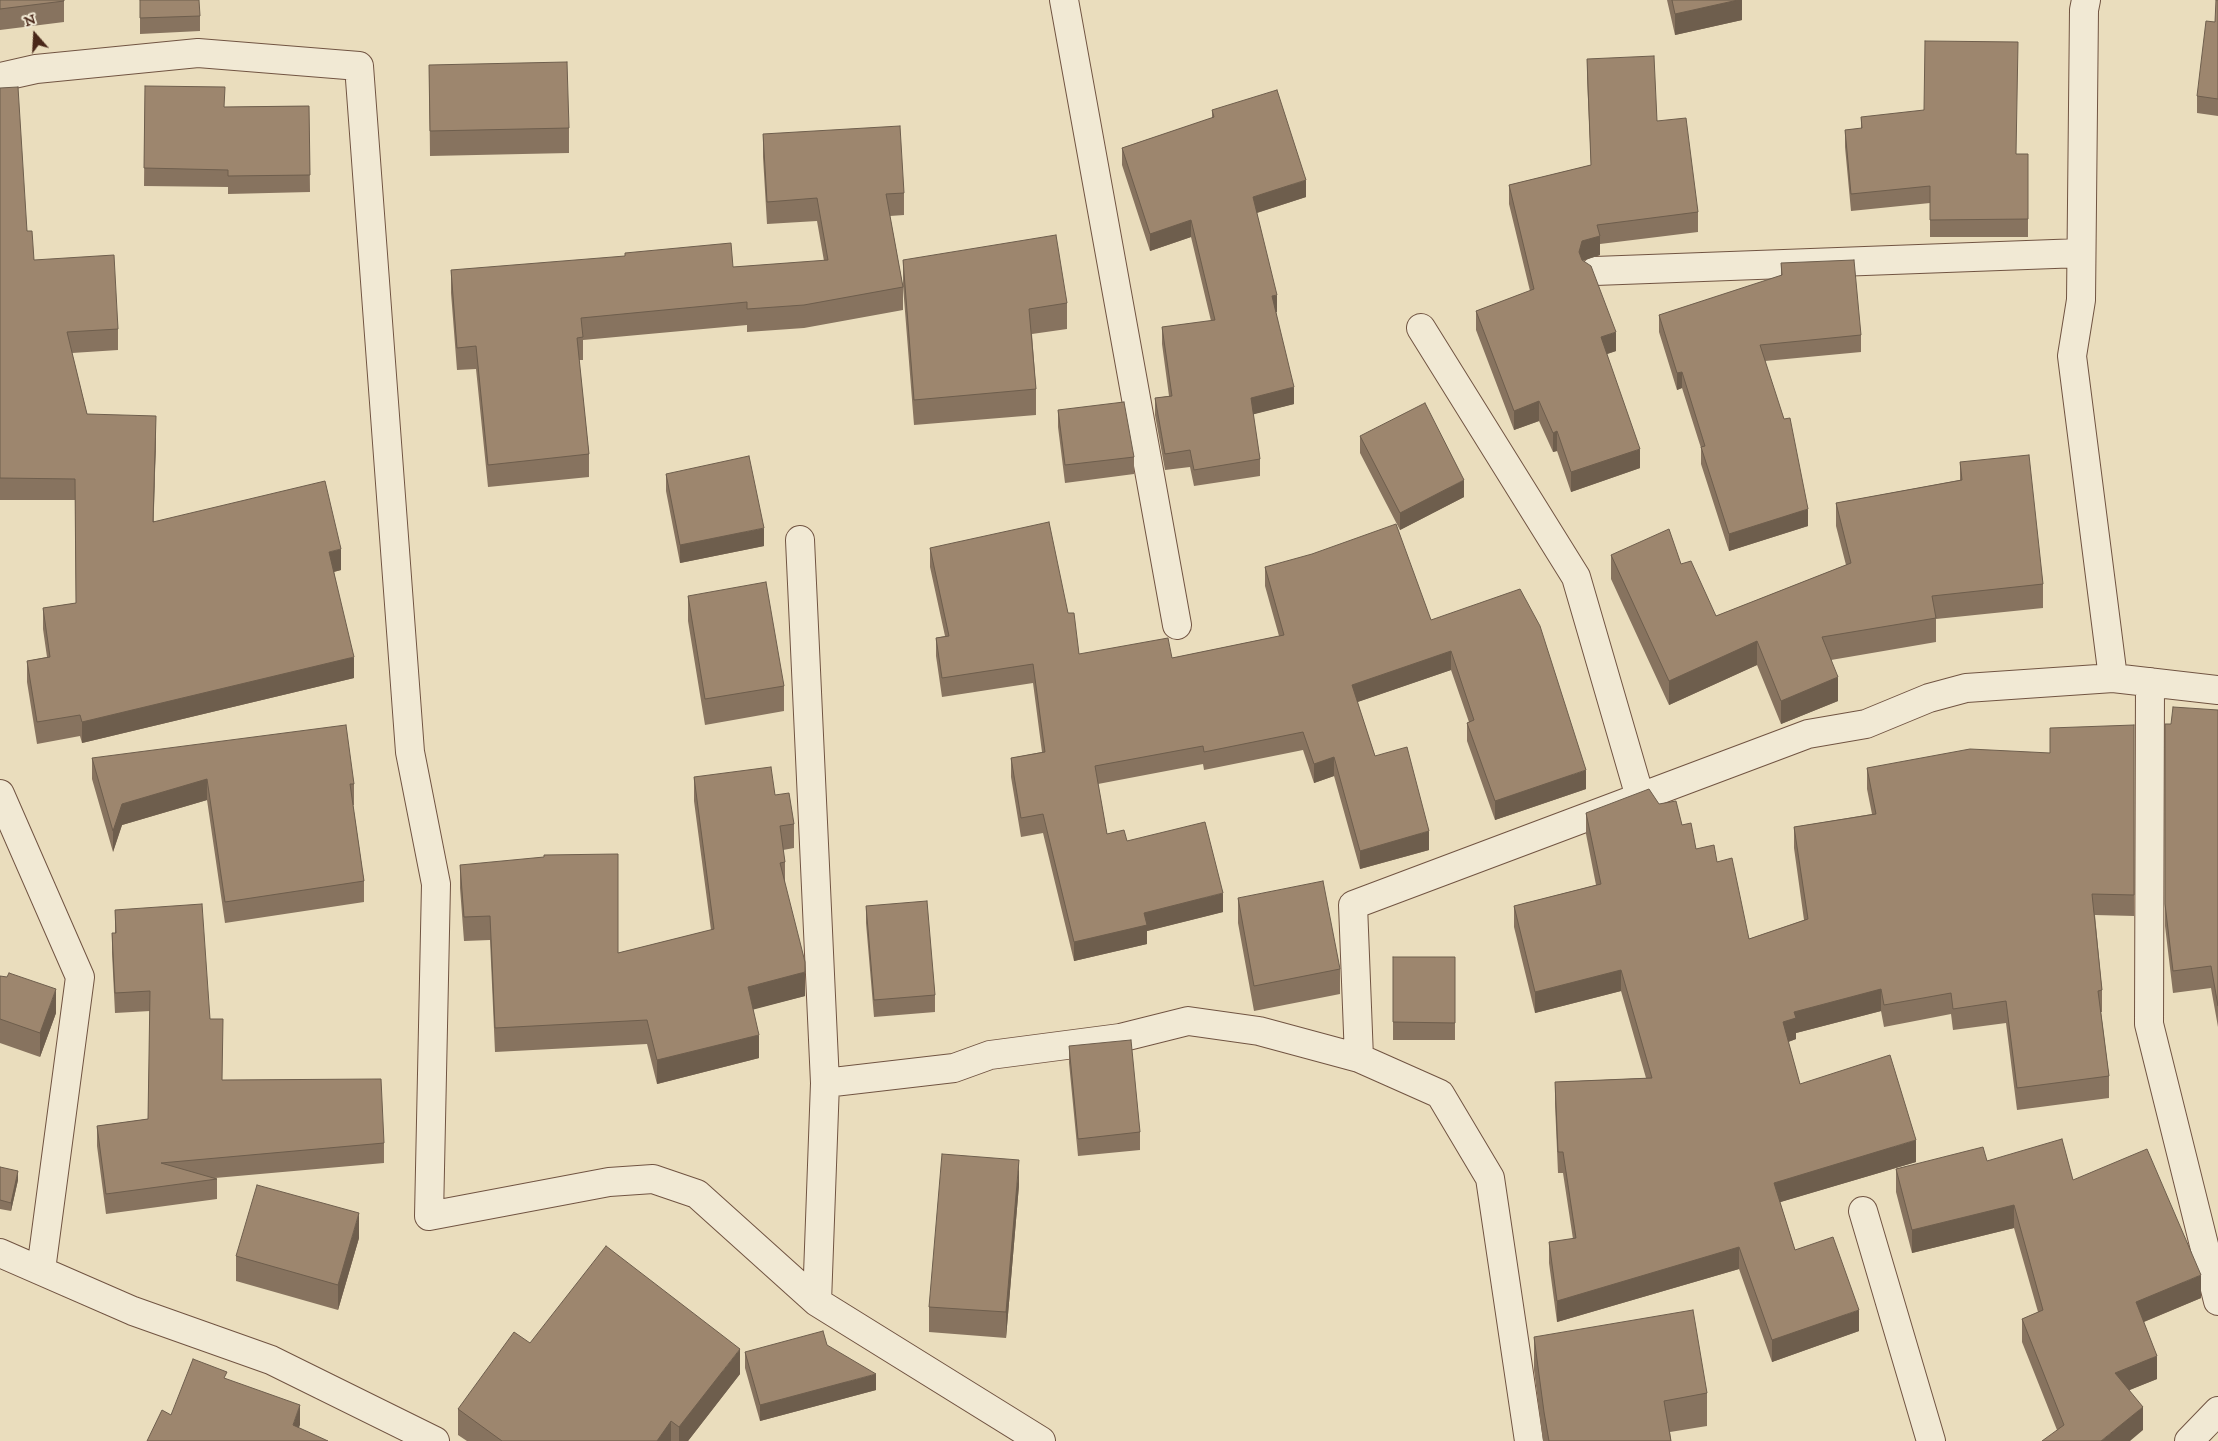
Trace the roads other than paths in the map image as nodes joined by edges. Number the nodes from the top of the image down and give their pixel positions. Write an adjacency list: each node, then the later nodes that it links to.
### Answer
1 (1064, 0): 8 (street)
2 (2086, 0): 4 (street)
3 (0, 77): 20 (street)
4 (2081, 253): 5 (street); 9 (street)
5 (1595, 271)
6 (1421, 328): 13 (street)
7 (800, 540): 15 (street)
8 (1177, 625)
9 (2113, 678): 10 (street); 13 (street)
10 (2150, 682): 11 (street); 19 (street)
11 (2218, 690)
12 (0, 794): 18 (street)
13 (1640, 797): 14 (street)
14 (1359, 1058): 15 (street); 24 (street)
15 (825, 1083): 20 (street)
16 (1864, 1211): 25 (street)
17 (0, 1252): 18 (street)
18 (41, 1270): 22 (street)
19 (2218, 1301)
20 (817, 1302): 23 (street)
21 (2218, 1411): 26 (street)
22 (435, 1441)
23 (1041, 1441)
24 (1529, 1441)
25 (1931, 1441)
26 (2189, 1441)

